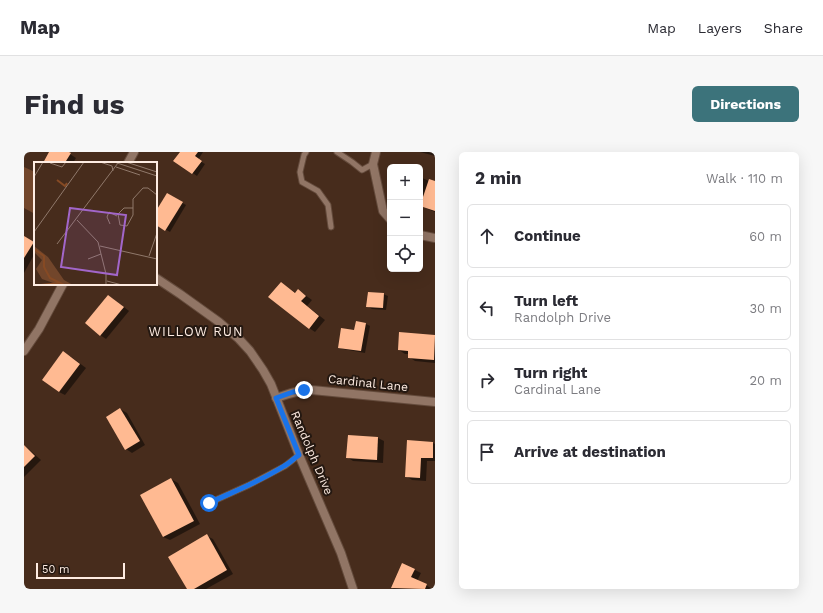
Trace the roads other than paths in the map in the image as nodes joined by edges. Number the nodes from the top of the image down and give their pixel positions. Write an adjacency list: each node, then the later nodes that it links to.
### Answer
1 (134, 152): 5 (street)
2 (306, 152): 8 (lane)
3 (337, 152): 6 (lane)
4 (376, 152): 6 (street)
5 (129, 162)
6 (373, 164): 7 (street)
7 (387, 216)
8 (331, 227)
9 (423, 236): 10 (street)
10 (435, 238)
11 (157, 279): 14 (street, Randolph Drive)
12 (62, 285): 13 (street)
13 (24, 351)
14 (276, 398): 15 (street, Cardinal Lane); 16 (street, Randolph Drive)
15 (435, 402)
16 (299, 455): 17 (lane); 18 (street, Randolph Drive)
17 (209, 503)
18 (353, 589)

